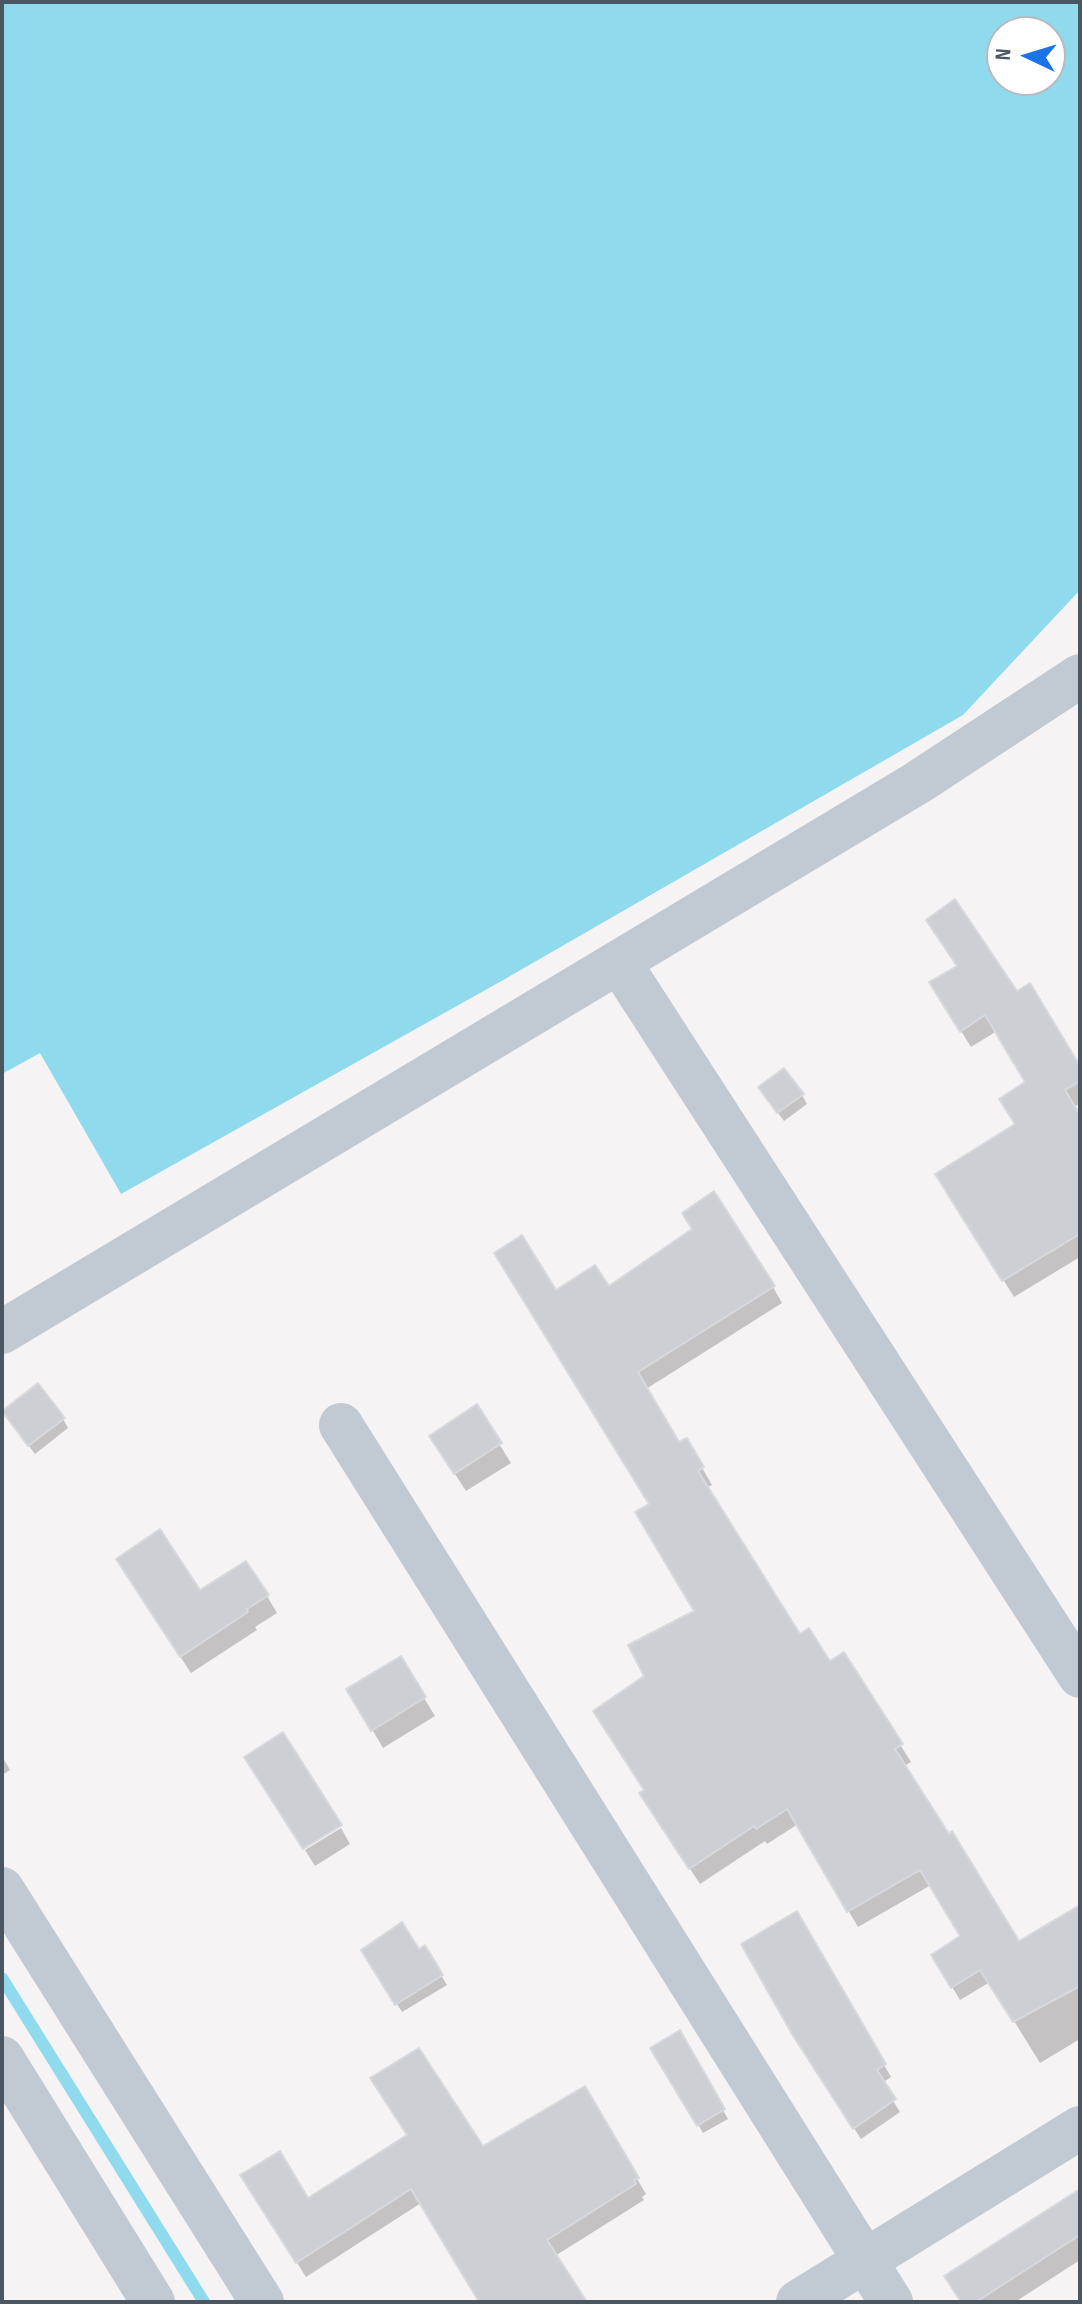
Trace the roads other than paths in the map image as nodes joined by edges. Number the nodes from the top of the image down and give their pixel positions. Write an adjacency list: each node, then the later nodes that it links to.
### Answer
1 (1080, 676): 2 (street)
2 (619, 962): 3 (street); 5 (street)
3 (2, 1332)
4 (341, 1425): 9 (street)
5 (1080, 1676)
6 (2, 1889): 11 (street)
7 (2, 2058): 10 (street)
8 (1080, 2128): 9 (street)
9 (865, 2261): 12 (street); 13 (street)
10 (153, 2302)
11 (262, 2302)
12 (798, 2302)
13 (891, 2302)

